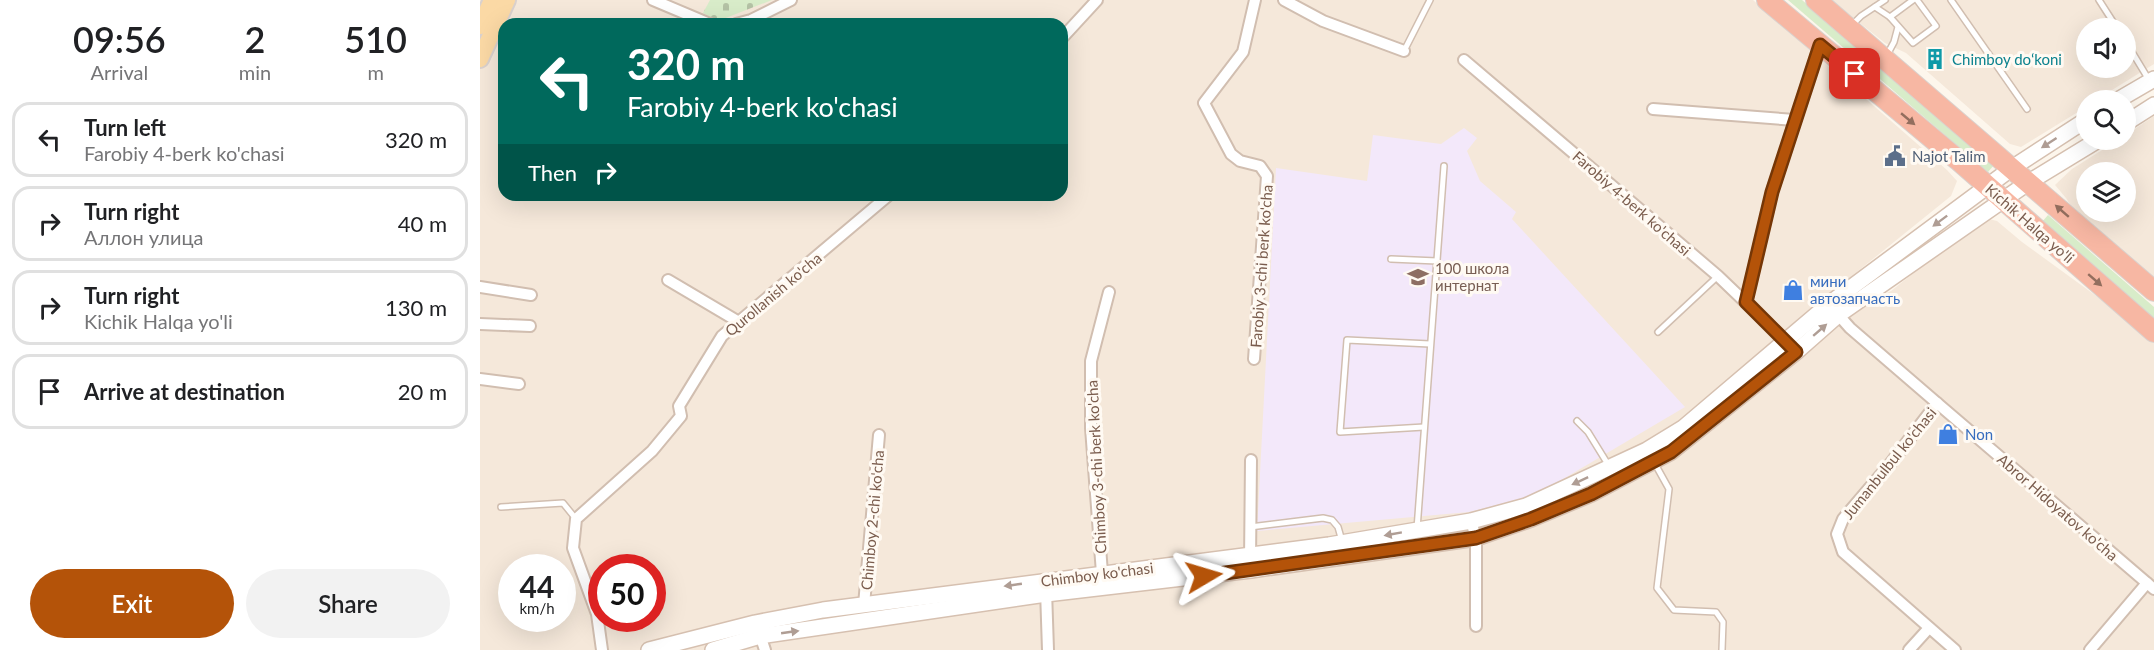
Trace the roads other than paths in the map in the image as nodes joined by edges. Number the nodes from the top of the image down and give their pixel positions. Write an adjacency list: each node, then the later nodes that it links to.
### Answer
1 (492, 0): 22 (main road)
2 (507, 0): 17 (main road)
3 (653, 0): 18 (street)
4 (791, 0): 19 (street)
5 (1097, 0): 25 (street)
6 (1255, 0): 64 (street, Farobiy 3-chi berk ko'cha)
7 (1284, 0): 27 (street)
8 (1430, 0): 27 (lane)
9 (1767, 0): 26 (highway, Kichik Halqa yo'li)
10 (1816, 0): 24 (highway, Kichik Halqa yo'li)
11 (1885, 0): 15 (lane)
12 (1915, 0): 16 (lane); 23 (lane)
13 (1951, 0): 36 (lane)
14 (2099, 0): 20 (lane)
15 (1875, 7): 16 (lane); 24 (lane)
16 (1890, 16): 23 (lane)
17 (499, 18)
18 (696, 18)
19 (755, 18)
20 (2111, 18)
21 (498, 20): 29 (main road)
22 (480, 26)
23 (1898, 27): 30 (lane)
24 (1849, 28): 30 (highway, Kichik Halqa yo'li)
25 (1068, 31)
26 (1820, 45): 38 (street); 44 (highway, Kichik Halqa yo'li, one-way to 44)
27 (1404, 51)
28 (2136, 57): 32 (lane)
29 (480, 59)
30 (1885, 59): 42 (highway, Kichik Halqa yo'li)
31 (1464, 60): 49 (street, Farobiy 4-berk ko'chasi)
32 (2152, 80): 33 (main road)
33 (2135, 90)
34 (2154, 105): 37 (main road)
35 (1653, 109): 38 (street)
36 (2027, 109)
37 (2136, 117)
38 (1795, 120): 55 (street)
39 (2076, 126): 42 (main road, Chimboy ko'chasi, one-way to 42)
40 (2082, 150): 43 (main road, Chimboy ko'chasi)
41 (1444, 166): 48 (lane)
42 (2012, 168): 43 (highway, Kichik Halqa yo'li); 44 (main road, Chimboy ko'chasi)
43 (2029, 182): 45 (main road, Chimboy ko'chasi); 52 (highway, Kichik Halqa yo'li, one-way to 43)
44 (1988, 186): 45 (highway, Kichik Halqa yo'li); 56 (main road, Chimboy ko'chasi, one-way to 56)
45 (2003, 200): 56 (main road, Chimboy ko'chasi); 61 (highway, Kichik Halqa yo'li, one-way to 61)
46 (882, 201): 57 (street, Qurollanish ko'cha)
47 (1391, 259): 48 (lane)
48 (1437, 261): 62 (lane)
49 (1718, 276): 55 (street, Farobiy 4-berk ko'chasi); 60 (lane)
50 (668, 280): 57 (street)
51 (480, 287): 54 (street)
52 (2154, 291)
53 (1109, 292): 82 (street, Chimboy 3-chi berk ko'cha)
54 (531, 295)
55 (1746, 302): 63 (street, Farobiy 4-berk ko'chasi)
56 (1833, 309): 63 (main road, Chimboy ko'chasi); 67 (street, Abror Hidoyatov ko'cha)
57 (739, 322): 75 (street, Qurollanish ko'cha)
58 (480, 324): 59 (street)
59 (530, 326)
60 (1658, 332)
61 (2154, 332)
62 (1430, 344): 69 (lane); 69 (lane)
63 (1791, 346): 71 (main road, Chimboy ko'chasi)
64 (1254, 359)
65 (480, 379): 66 (street)
66 (519, 384)
67 (1937, 403): 83 (street, Abror Hidoyatov ko'cha); 87 (street, Jumanbulbul ko'chasi)
68 (1577, 421): 73 (lane)
69 (1425, 427): 78 (lane)
70 (879, 435): 85 (street, Chimboy 2-chi ko'cha)
71 (1650, 455): 73 (main road, Chimboy ko'chasi); 79 (main road, Chimboy ko'chasi); 93 (lane)
72 (1251, 460): 77 (street)
73 (1610, 467): 76 (main road, Chimboy ko'chasi, one-way to 76)
74 (501, 507): 75 (lane)
75 (576, 519): 89 (street)
76 (1471, 521): 78 (main road, Chimboy ko'chasi); 79 (street)
77 (1250, 527): 80 (lane); 81 (street)
78 (1417, 530): 80 (main road, Chimboy ko'chasi, one-way to 80)
79 (1476, 538): 81 (main road, Chimboy ko'chasi); 86 (street)
80 (1342, 543): 81 (main road, Chimboy ko'chasi)
81 (1250, 563): 82 (main road, Chimboy ko'chasi); 84 (main road, Chimboy ko'chasi)
82 (1102, 573): 84 (main road, Chimboy ko'chasi)
83 (2152, 582): 96 (street)
84 (1046, 587): 85 (main road, Chimboy ko'chasi, one-way to 85); 88 (main road, Chimboy ko'chasi, one-way to 84); 92 (street)
85 (864, 605): 88 (main road, Chimboy ko'chasi)
86 (1476, 626)
87 (1929, 628): 94 (street); 95 (street, Jumanbulbul ko'chasi)
88 (760, 636): 90 (main road, Chimboy ko'chasi); 91 (main road, Chimboy ko'chasi)
89 (602, 650)
90 (649, 650)
91 (713, 650)
92 (1048, 650)
93 (1722, 650)
94 (1909, 650)
95 (1955, 650)
96 (2090, 650)

